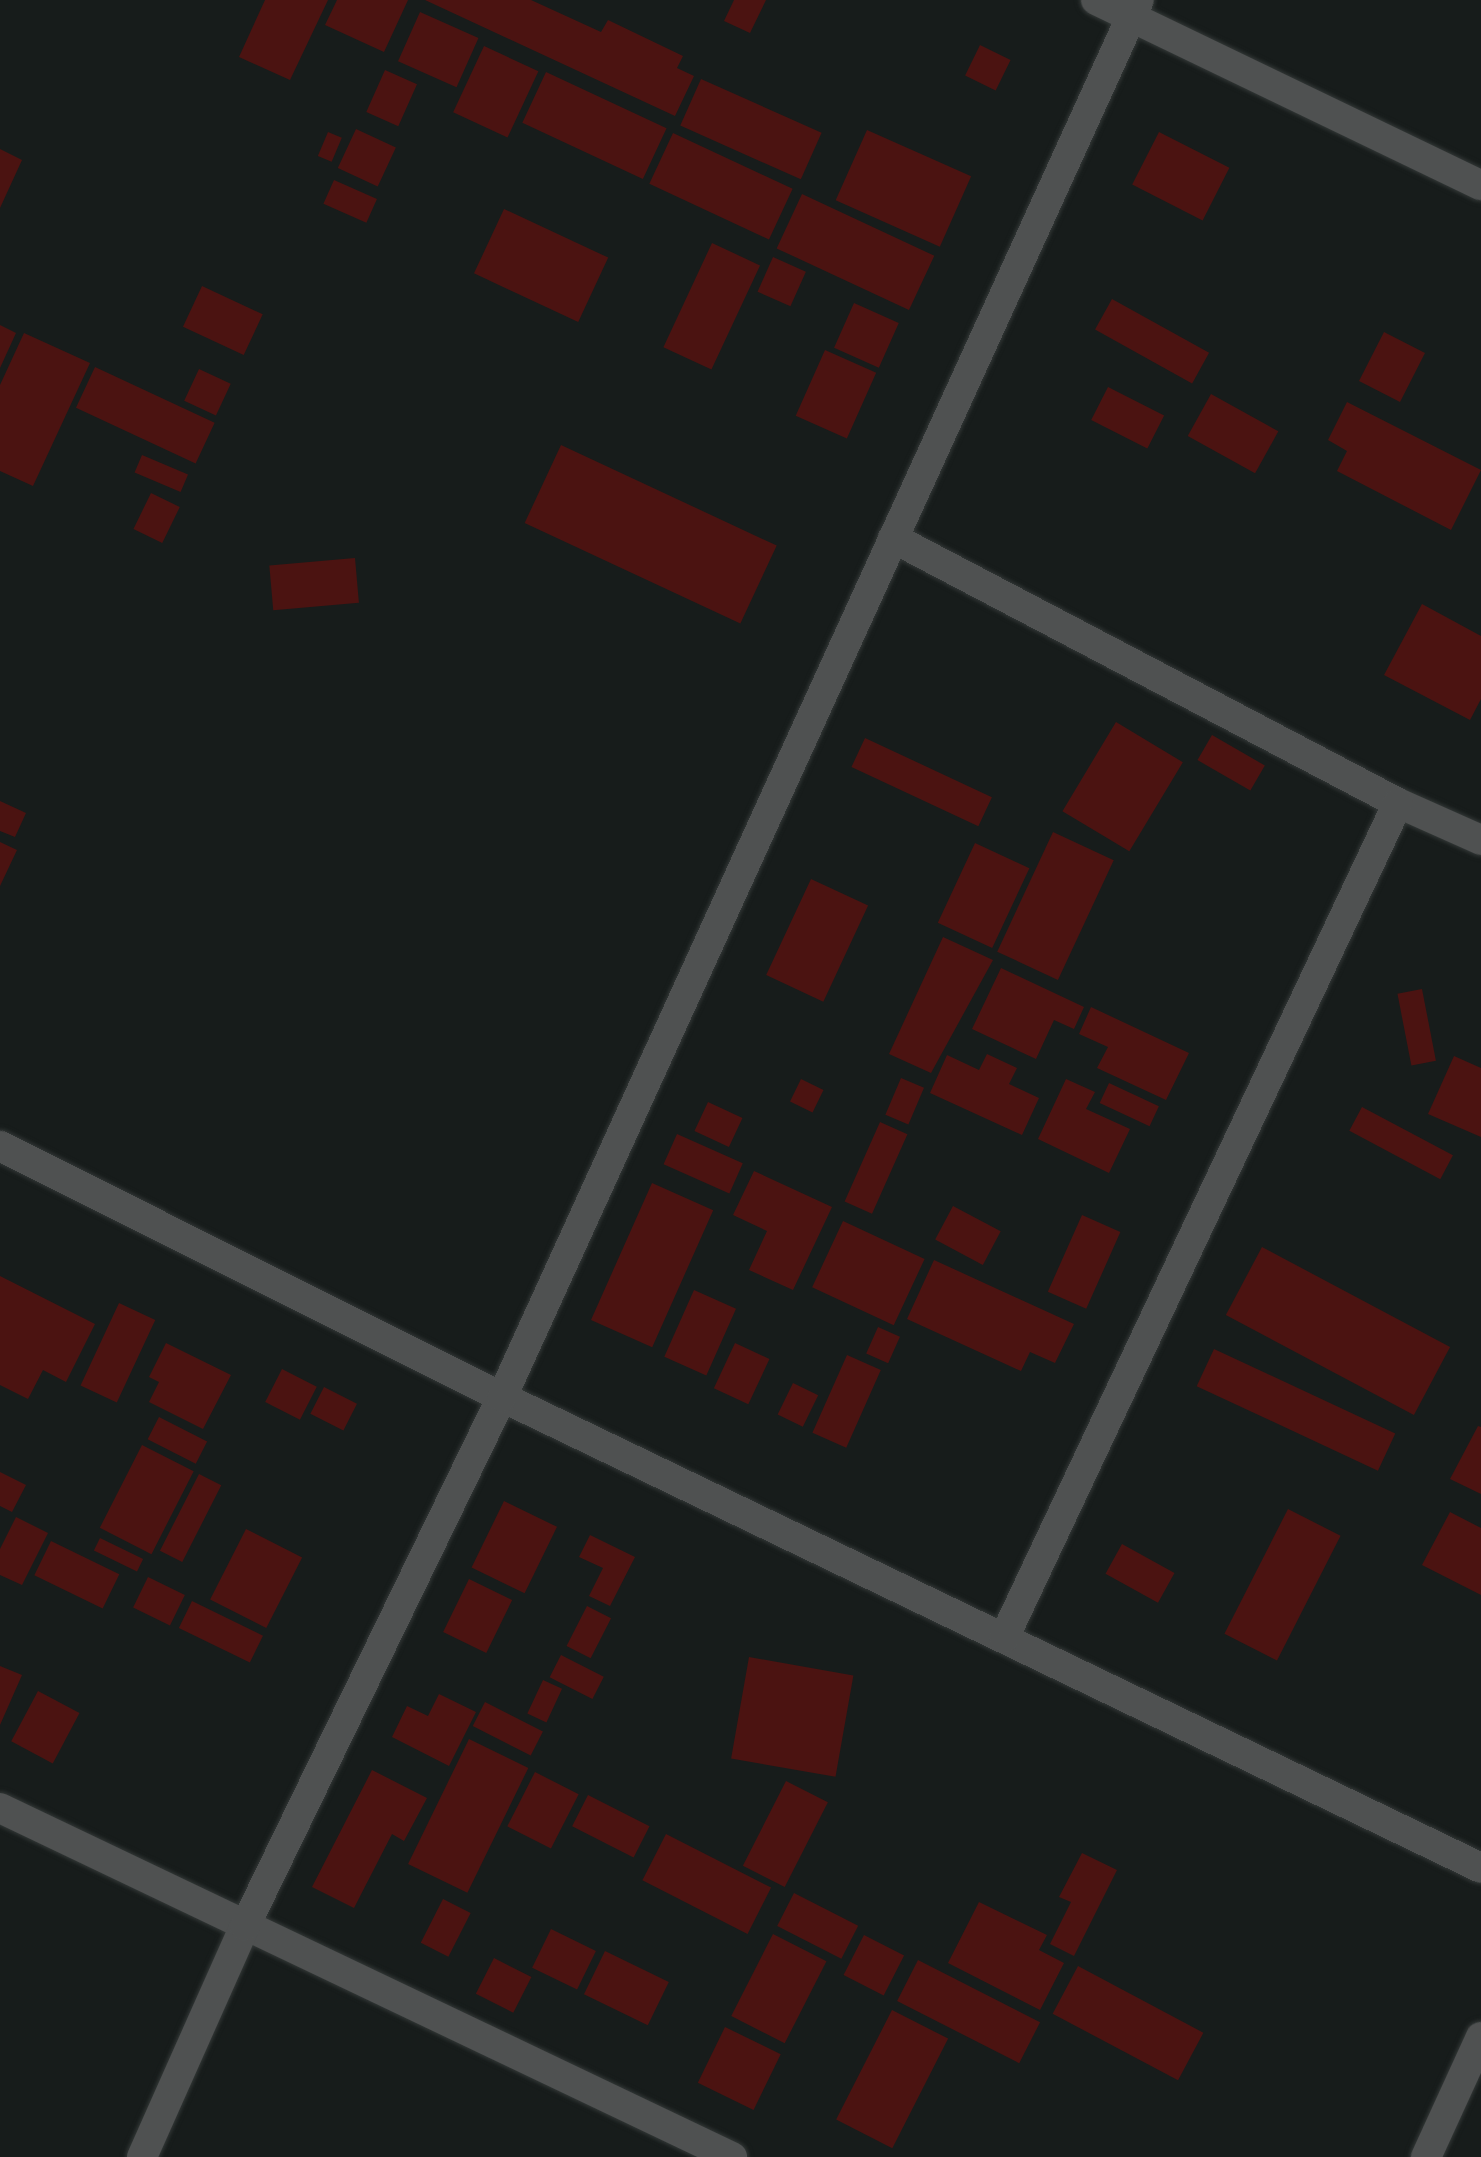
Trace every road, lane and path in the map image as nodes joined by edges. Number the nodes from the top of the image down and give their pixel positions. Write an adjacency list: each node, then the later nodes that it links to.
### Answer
1 (1096, 0): 2 (street)
2 (1135, 9): 3 (street); 4 (street)
3 (1481, 185)
4 (893, 538): 5 (street); 8 (street)
5 (1398, 804): 6 (street); 9 (street)
6 (1481, 840)
7 (0, 1146): 8 (street)
8 (502, 1397): 9 (street); 12 (street)
9 (1004, 1638): 11 (street)
10 (0, 1808): 12 (street)
11 (1481, 1868)
12 (245, 1926): 14 (street); 15 (street)
13 (1481, 2037): 16 (street)
14 (142, 2157)
15 (732, 2157)
16 (1426, 2157)

